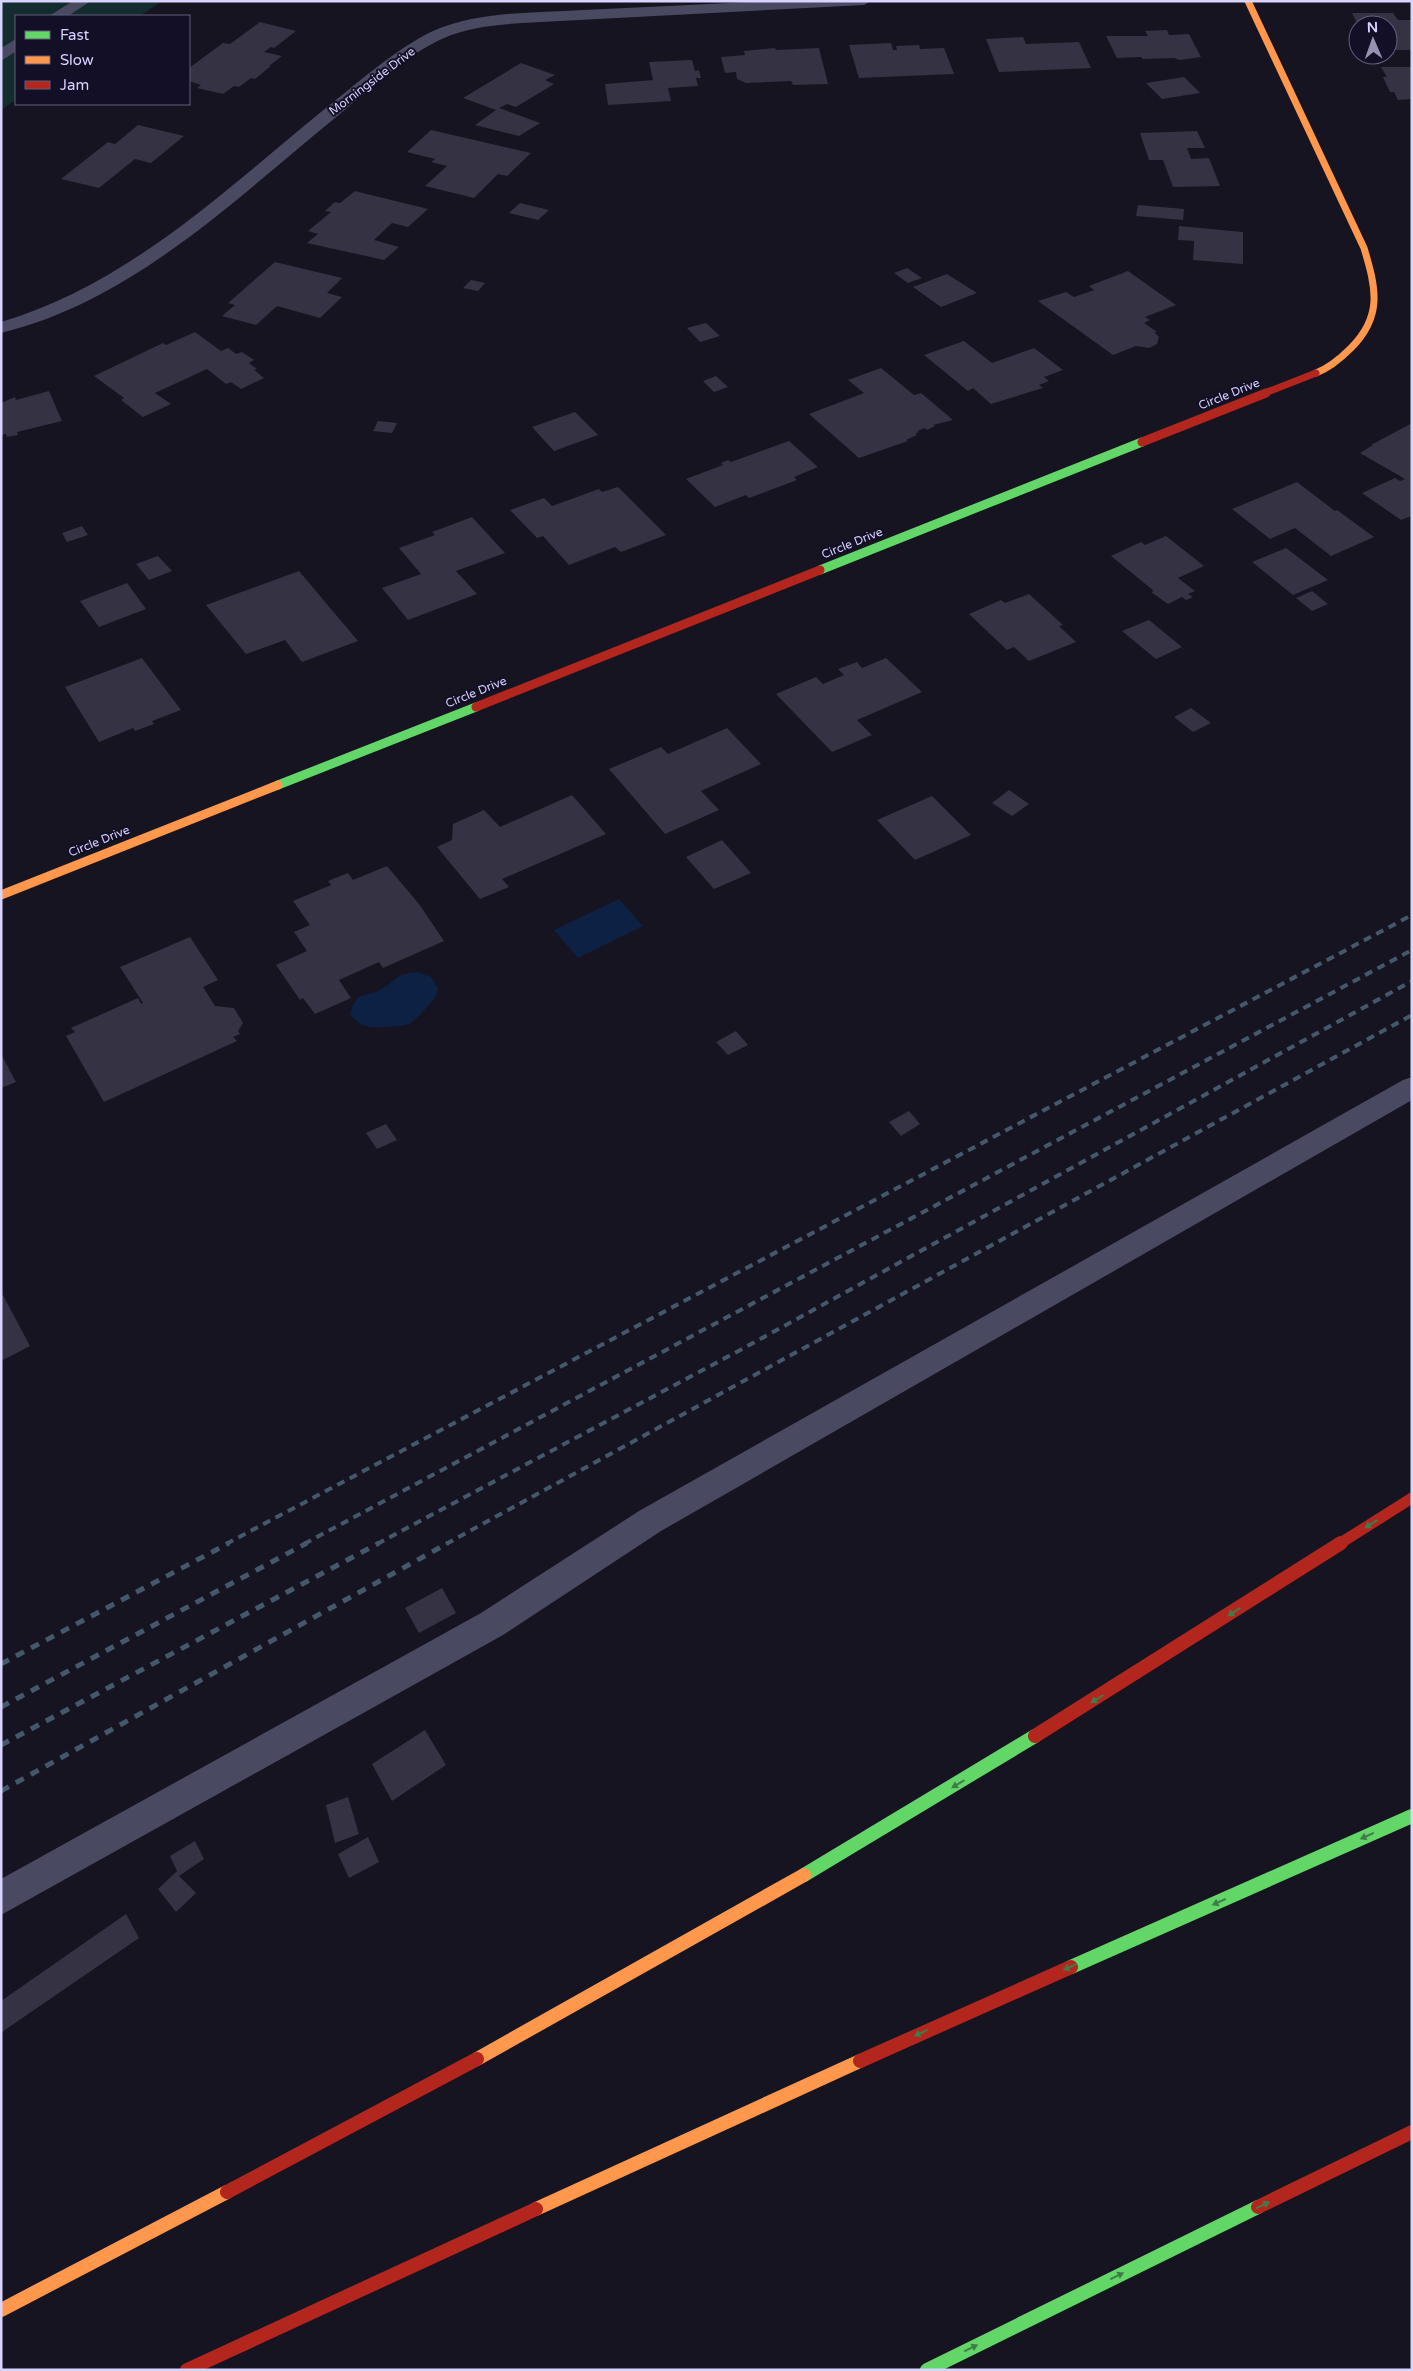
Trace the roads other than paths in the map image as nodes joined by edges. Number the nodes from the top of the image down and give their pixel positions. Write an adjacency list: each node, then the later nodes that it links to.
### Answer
1 (84, 1): 4 (street)
2 (864, 1): 7 (street, Morningside Drive)
3 (1248, 1): 8 (main road, Circle Drive)
4 (59, 15)
5 (15, 45): 6 (street)
6 (1, 56)
7 (1, 328)
8 (1, 895)
9 (1412, 1087): 12 (street)
10 (1412, 1498): 14 (main road, one-way to 14)
11 (1412, 1816): 15 (main road, one-way to 15)
12 (1, 1898)
13 (1412, 2132): 16 (main road, one-way to 13)
14 (1, 2310)
15 (187, 2370)
16 (927, 2370)

